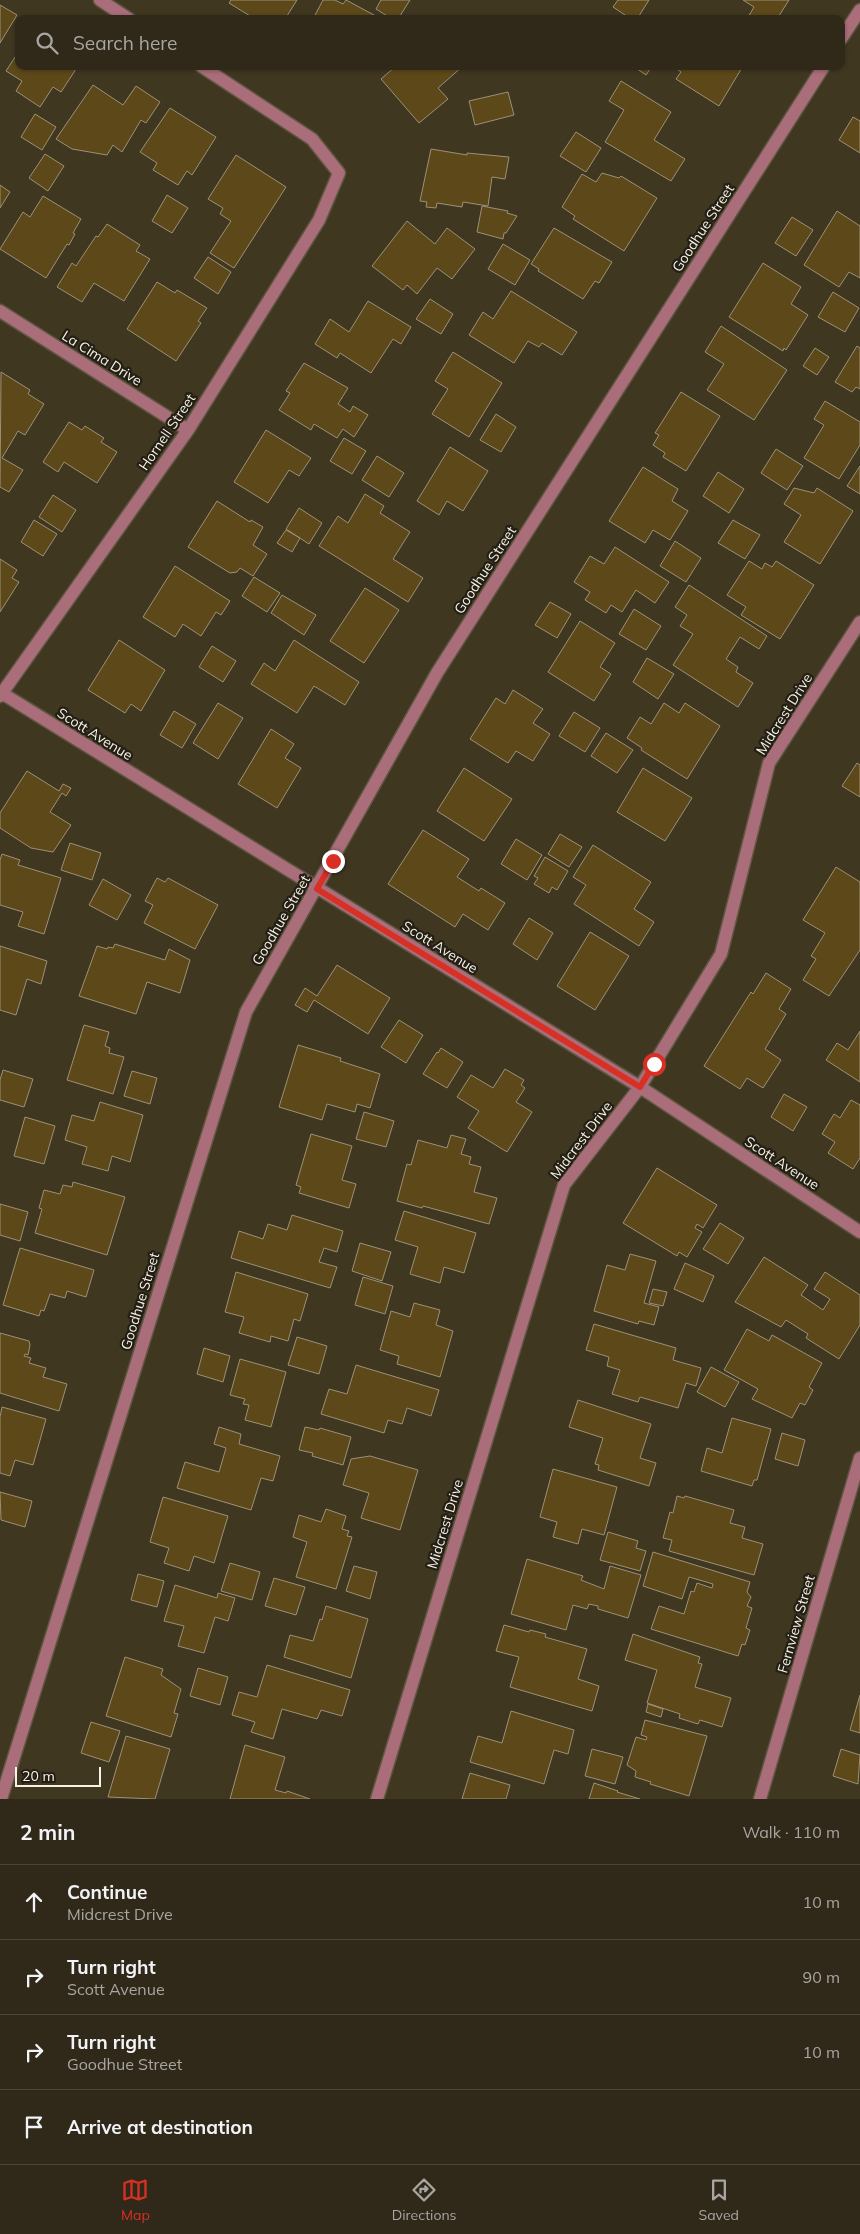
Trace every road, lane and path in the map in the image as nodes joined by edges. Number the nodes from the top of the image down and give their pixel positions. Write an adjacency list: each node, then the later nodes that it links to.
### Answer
1 (100, 0): 3 (street)
2 (860, 10): 4 (street)
3 (123, 15)
4 (845, 33)
5 (207, 70): 8 (street, Hornell Street)
6 (821, 70): 11 (street, Goodhue Street)
7 (0, 311): 8 (street, La Cima Drive)
8 (188, 430): 10 (street, Hornell Street)
9 (860, 622): 12 (street, Midcrest Drive)
10 (1, 694): 11 (street, Scott Avenue)
11 (317, 889): 12 (street, Scott Avenue); 15 (street, Goodhue Street)
12 (640, 1087): 13 (street, Scott Avenue); 16 (street, Midcrest Drive)
13 (860, 1232)
14 (860, 1458): 17 (street, Fernview Street)
15 (1, 1799)
16 (377, 1799)
17 (760, 1799)

